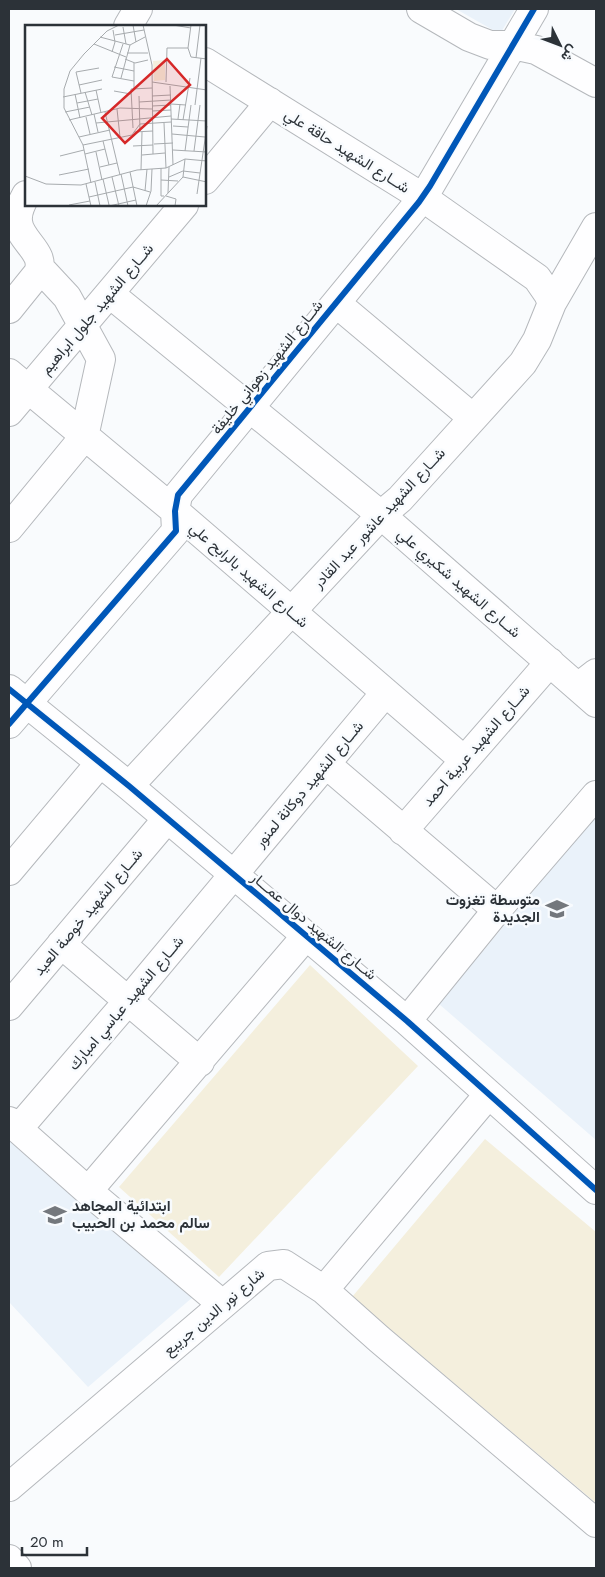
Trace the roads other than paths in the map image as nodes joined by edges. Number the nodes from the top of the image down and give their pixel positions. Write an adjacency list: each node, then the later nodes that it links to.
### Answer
1 (421, 9): 3 (street)
2 (534, 9): 3 (street, شــارع الشهيد زهواني خليفة)
3 (513, 45): 5 (street); 8 (street, شــارع الشهيد زهواني خليفة)
4 (206, 63): 6 (street, شــارع الشهيد حاقة علي)
5 (596, 83)
6 (270, 102): 7 (street); 8 (street, شــارع الشهيد حاقة علي)
7 (206, 179)
8 (422, 198): 14 (street, شــارع الشهيد زهواني خليفة); 15 (street, شــارع الشهيد حاقة علي)
9 (24, 200): 12 (street)
10 (183, 206): 13 (street, شــارع الشهيد جلول ابراهيم)
11 (596, 227): 15 (street, شــارع الشهيد عاشور عبد القادر)
12 (40, 268): 16 (street); 17 (street)
13 (110, 294): 17 (street, شــارع الشهيد جلول ابراهيم); 19 (street, شــارع الشهيد شكيري علي)
14 (336, 303): 19 (street, شــارع الشهيد زهواني خليفة); 21 (street)
15 (552, 303): 21 (street, شــارع الشهيد عاشور عبد القادر)
16 (9, 309)
17 (82, 326): 18 (street, شــارع الشهيد جلول ابراهيم); 22 (street)
18 (19, 381): 20 (street, شــارع الشهيد جلول ابراهيم); 22 (street, شــارع الشهيد بالرابح علي)
19 (249, 408): 23 (street, شــارع الشهيد زهواني خليفة); 24 (street, شــارع الشهيد شكيري علي)
20 (9, 412)
21 (473, 418): 24 (street, شــارع الشهيد عاشور عبد القادر)
22 (84, 437): 23 (street, شــارع الشهيد بالرابح علي); 25 (street)
23 (175, 511): 26 (street, شــارع الشهيد بالرابح علي); 30 (street, شــارع الشهيد زهواني خليفة)
24 (381, 516): 26 (street, شــارع الشهيد عاشور عبد القادر); 27 (street, شــارع الشهيد شكيري علي)
25 (9, 528)
26 (291, 612): 29 (street, شــارع الشهيد بالرابح علي); 35 (street, شــارع الشهيد عاشور عبد القادر)
27 (550, 662): 28 (street, شــارع الشهيد شكيري علي); 32 (street, شــارع الشهيد عربية احمد)
28 (590, 688)
29 (385, 693): 32 (street, شــارع الشهيد بالرابح علي); 34 (street, شــارع الشهيد دوكانة لمنور)
30 (18, 696): 31 (street, شــارع الشهيد زهواني خليفة); 33 (street, شــارع الشهيد دوال عمـــار)
31 (9, 724)
32 (464, 760): 38 (street, شــارع الشهيد عربية احمد)
33 (100, 763): 35 (street, شــارع الشهيد دوال عمـــار); 39 (street)
34 (326, 764): 38 (street); 40 (street, شــارع الشهيد دوكانة لمنور)
35 (129, 786): 37 (street, شــارع الشهيد دوال عمـــار)
36 (596, 795): 41 (street)
37 (167, 819): 40 (street, شــارع الشهيد دوال عمـــار); 43 (street, شــارع الشهيد خوصة العيد)
38 (403, 831): 41 (street)
39 (9, 871)
40 (234, 875): 42 (street, شــارع الشهيد دوال عمـــار); 44 (street, شــارع الشهيد عباسي امبارك)
41 (497, 910): 46 (street)
42 (306, 936): 46 (street, شــارع الشهيد دوال عمـــار); 47 (street)
43 (61, 944): 44 (street); 45 (street, شــارع الشهيد خوصة العيد)
44 (128, 1001): 47 (street); 49 (street, شــارع الشهيد عباسي امبارك)
45 (9, 1006)
46 (407, 1021): 48 (street, شــارع الشهيد دوال عمـــار)
47 (200, 1062): 51 (street)
48 (488, 1095): 50 (street, شــارع الشهيد دوال عمـــار); 52 (street)
49 (14, 1125): 51 (street)
50 (596, 1190)
51 (88, 1191): 53 (street)
52 (324, 1290): 53 (street, شارع نور الدين جريبع); 55 (street, شارع نور الدين جريبع)
53 (222, 1304): 54 (street, شارع نور الدين جريبع)
54 (9, 1487)
55 (596, 1523)
56 (9, 1558): 57 (street)
57 (17, 1568)

